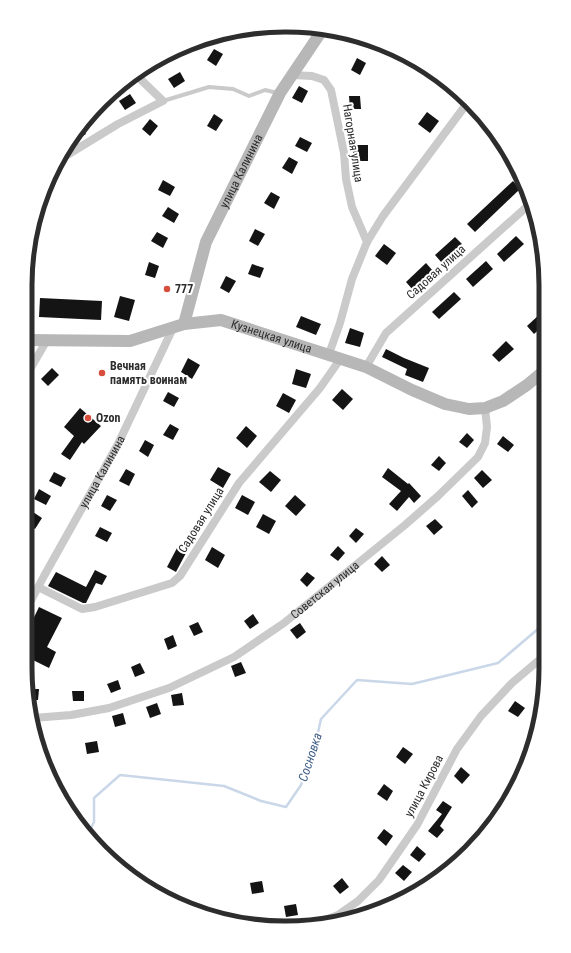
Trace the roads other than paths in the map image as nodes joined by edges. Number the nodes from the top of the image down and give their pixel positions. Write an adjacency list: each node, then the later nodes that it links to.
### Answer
1 (320, 34): 2 (main road, улица Калинина)
2 (292, 75): 4 (main road, улица Калинина); 9 (street, Нагорная улица)
3 (140, 78): 5 (street)
4 (280, 93): 5 (lane); 10 (main road, улица Калинина)
5 (163, 101): 7 (street)
6 (465, 106): 9 (street)
7 (69, 154)
8 (527, 207): 16 (street, Садовая улица)
9 (367, 242): 13 (street)
10 (178, 326): 12 (main road, Кузнецкая улица); 13 (main road, Кузнецкая улица); 19 (street, улица Калинина)
11 (32, 340): 12 (main road, Кузнецкая улица)
12 (47, 340): 15 (street)
13 (329, 354): 14 (main road, Кузнецкая улица)
14 (341, 358): 16 (main road, Кузнецкая улица); 19 (street, Садовая улица)
15 (32, 366)
16 (366, 367): 18 (main road, Кузнецкая улица)
17 (539, 375): 18 (main road)
18 (485, 408): 22 (street, Советская улица)
19 (38, 587): 20 (street, улица Калинина)
20 (32, 599)
21 (539, 660): 23 (street, улица Кирова)
22 (37, 718)
23 (336, 916)

